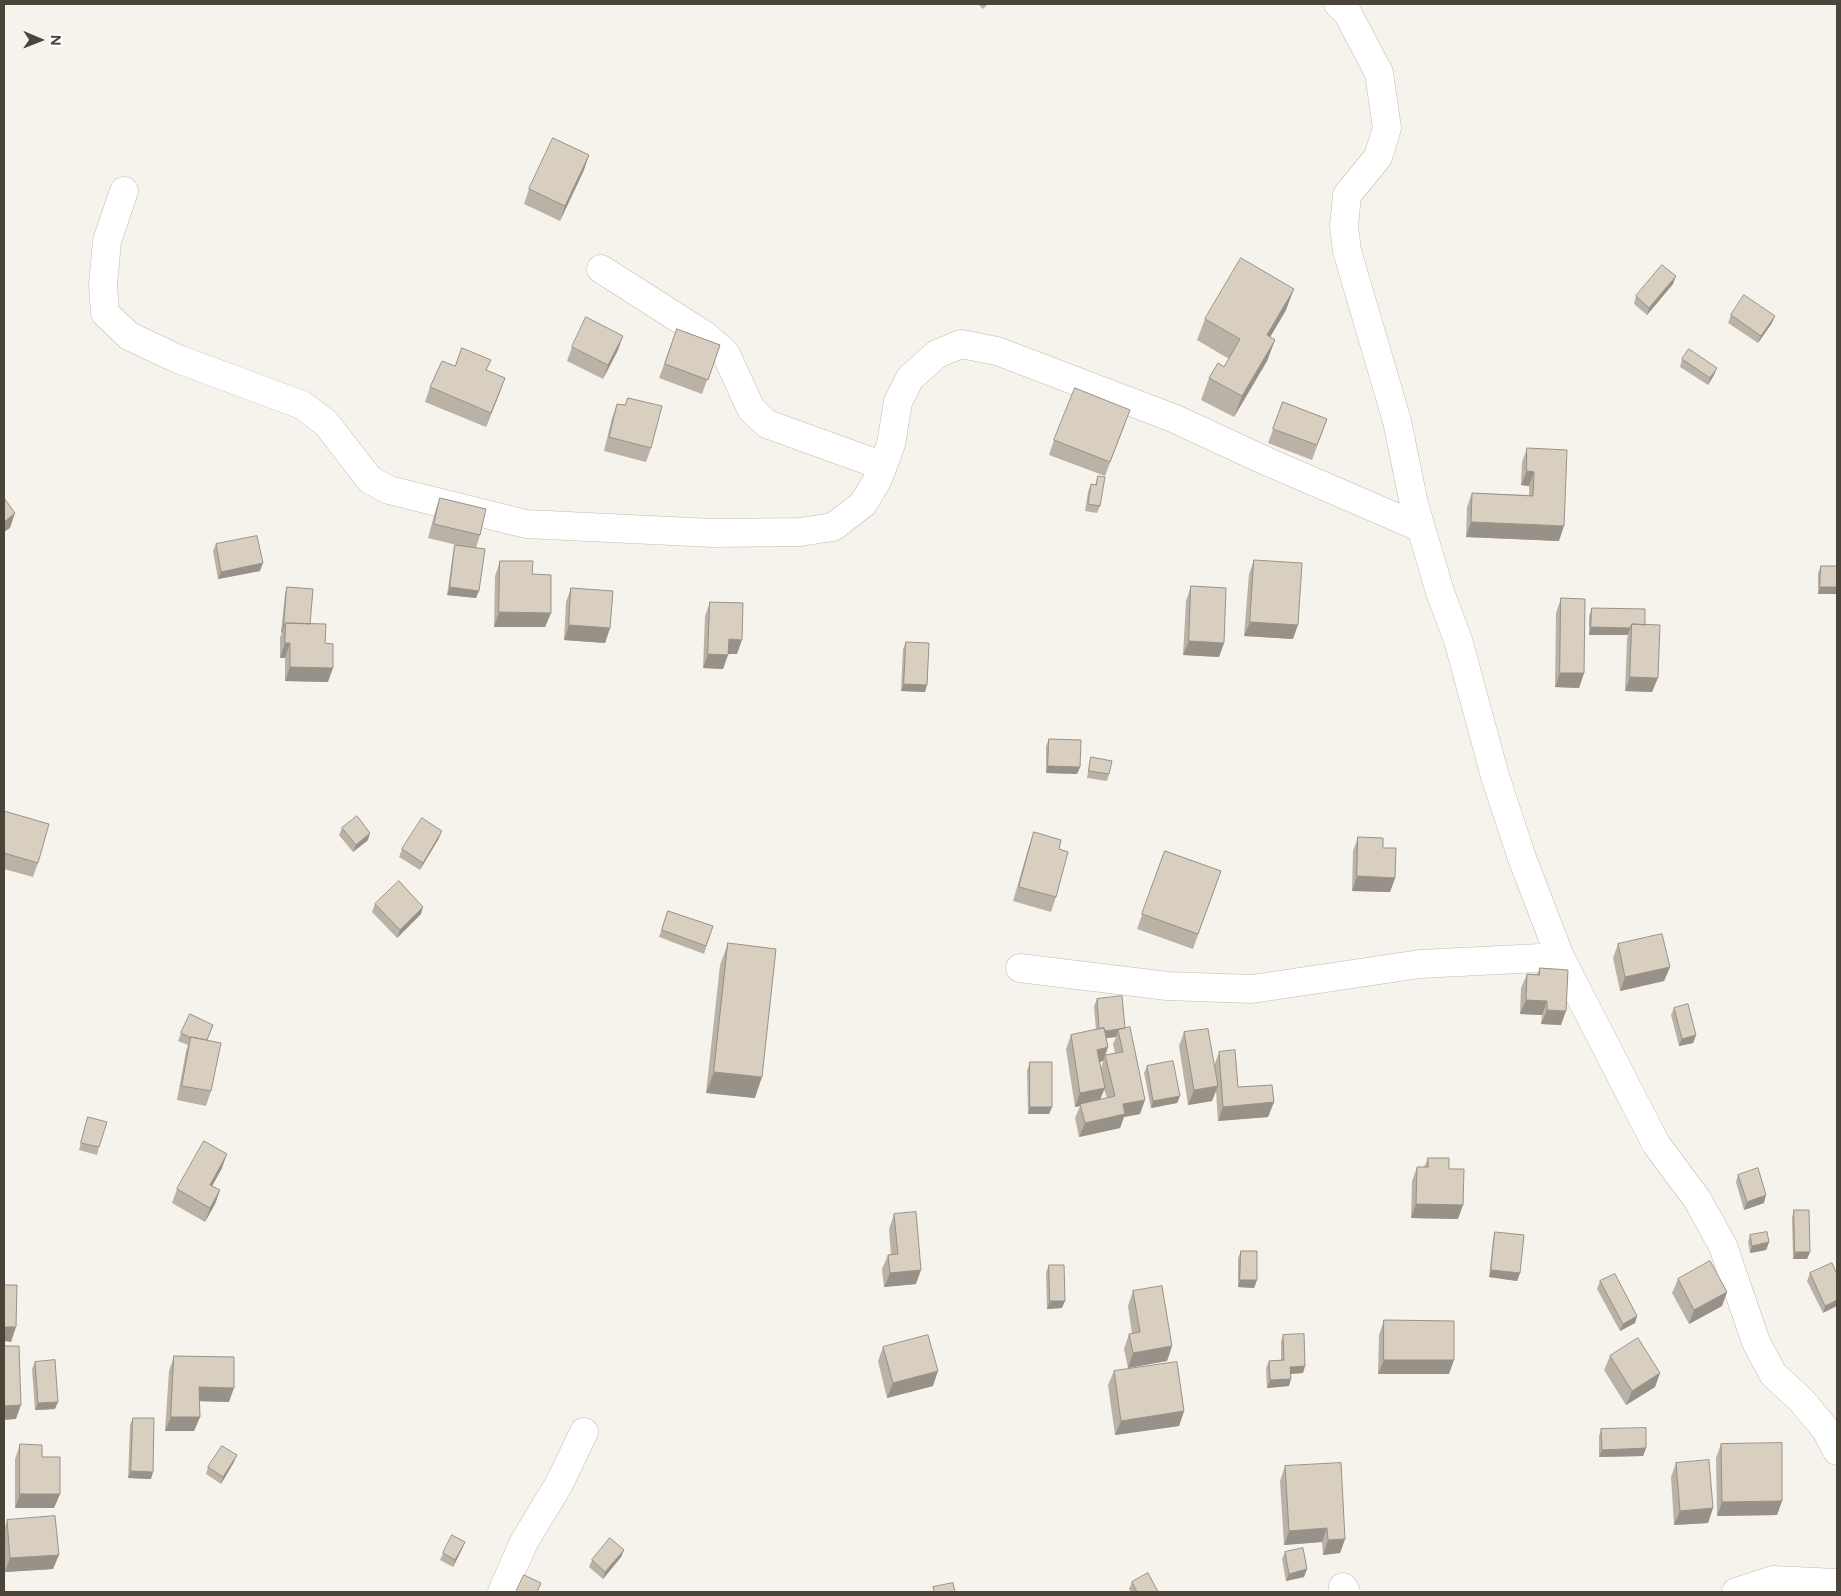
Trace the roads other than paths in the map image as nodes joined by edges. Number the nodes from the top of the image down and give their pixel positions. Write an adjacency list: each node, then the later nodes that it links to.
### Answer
1 (1338, 4): 5 (street)
2 (124, 191): 4 (street)
3 (601, 269): 4 (street)
4 (883, 466): 5 (street)
5 (1421, 528): 6 (street)
6 (1560, 957): 7 (street); 9 (street)
7 (1020, 968)
8 (584, 1432): 11 (street)
9 (1837, 1451)
10 (1837, 1583): 12 (street)
11 (502, 1592)
12 (1736, 1592)

